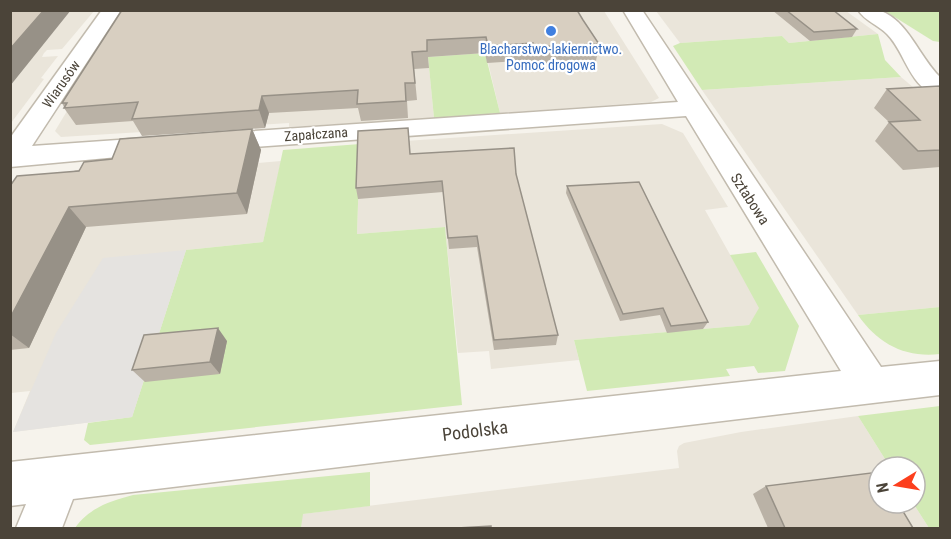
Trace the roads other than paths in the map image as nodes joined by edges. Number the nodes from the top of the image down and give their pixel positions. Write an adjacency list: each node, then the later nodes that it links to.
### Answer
1 (112, 10): 6 (street, Wiarusów)
2 (632, 10): 5 (street, Sztabowa)
3 (867, 10): 4 (street)
4 (940, 89)
5 (692, 108): 6 (street, Zapałczana); 8 (street, Sztabowa)
6 (11, 157)
7 (940, 378): 8 (street, Podolska)
8 (872, 385): 9 (street, Podolska)
9 (58, 479): 10 (street, Podolska); 11 (street)
10 (10, 484)
11 (39, 528)

